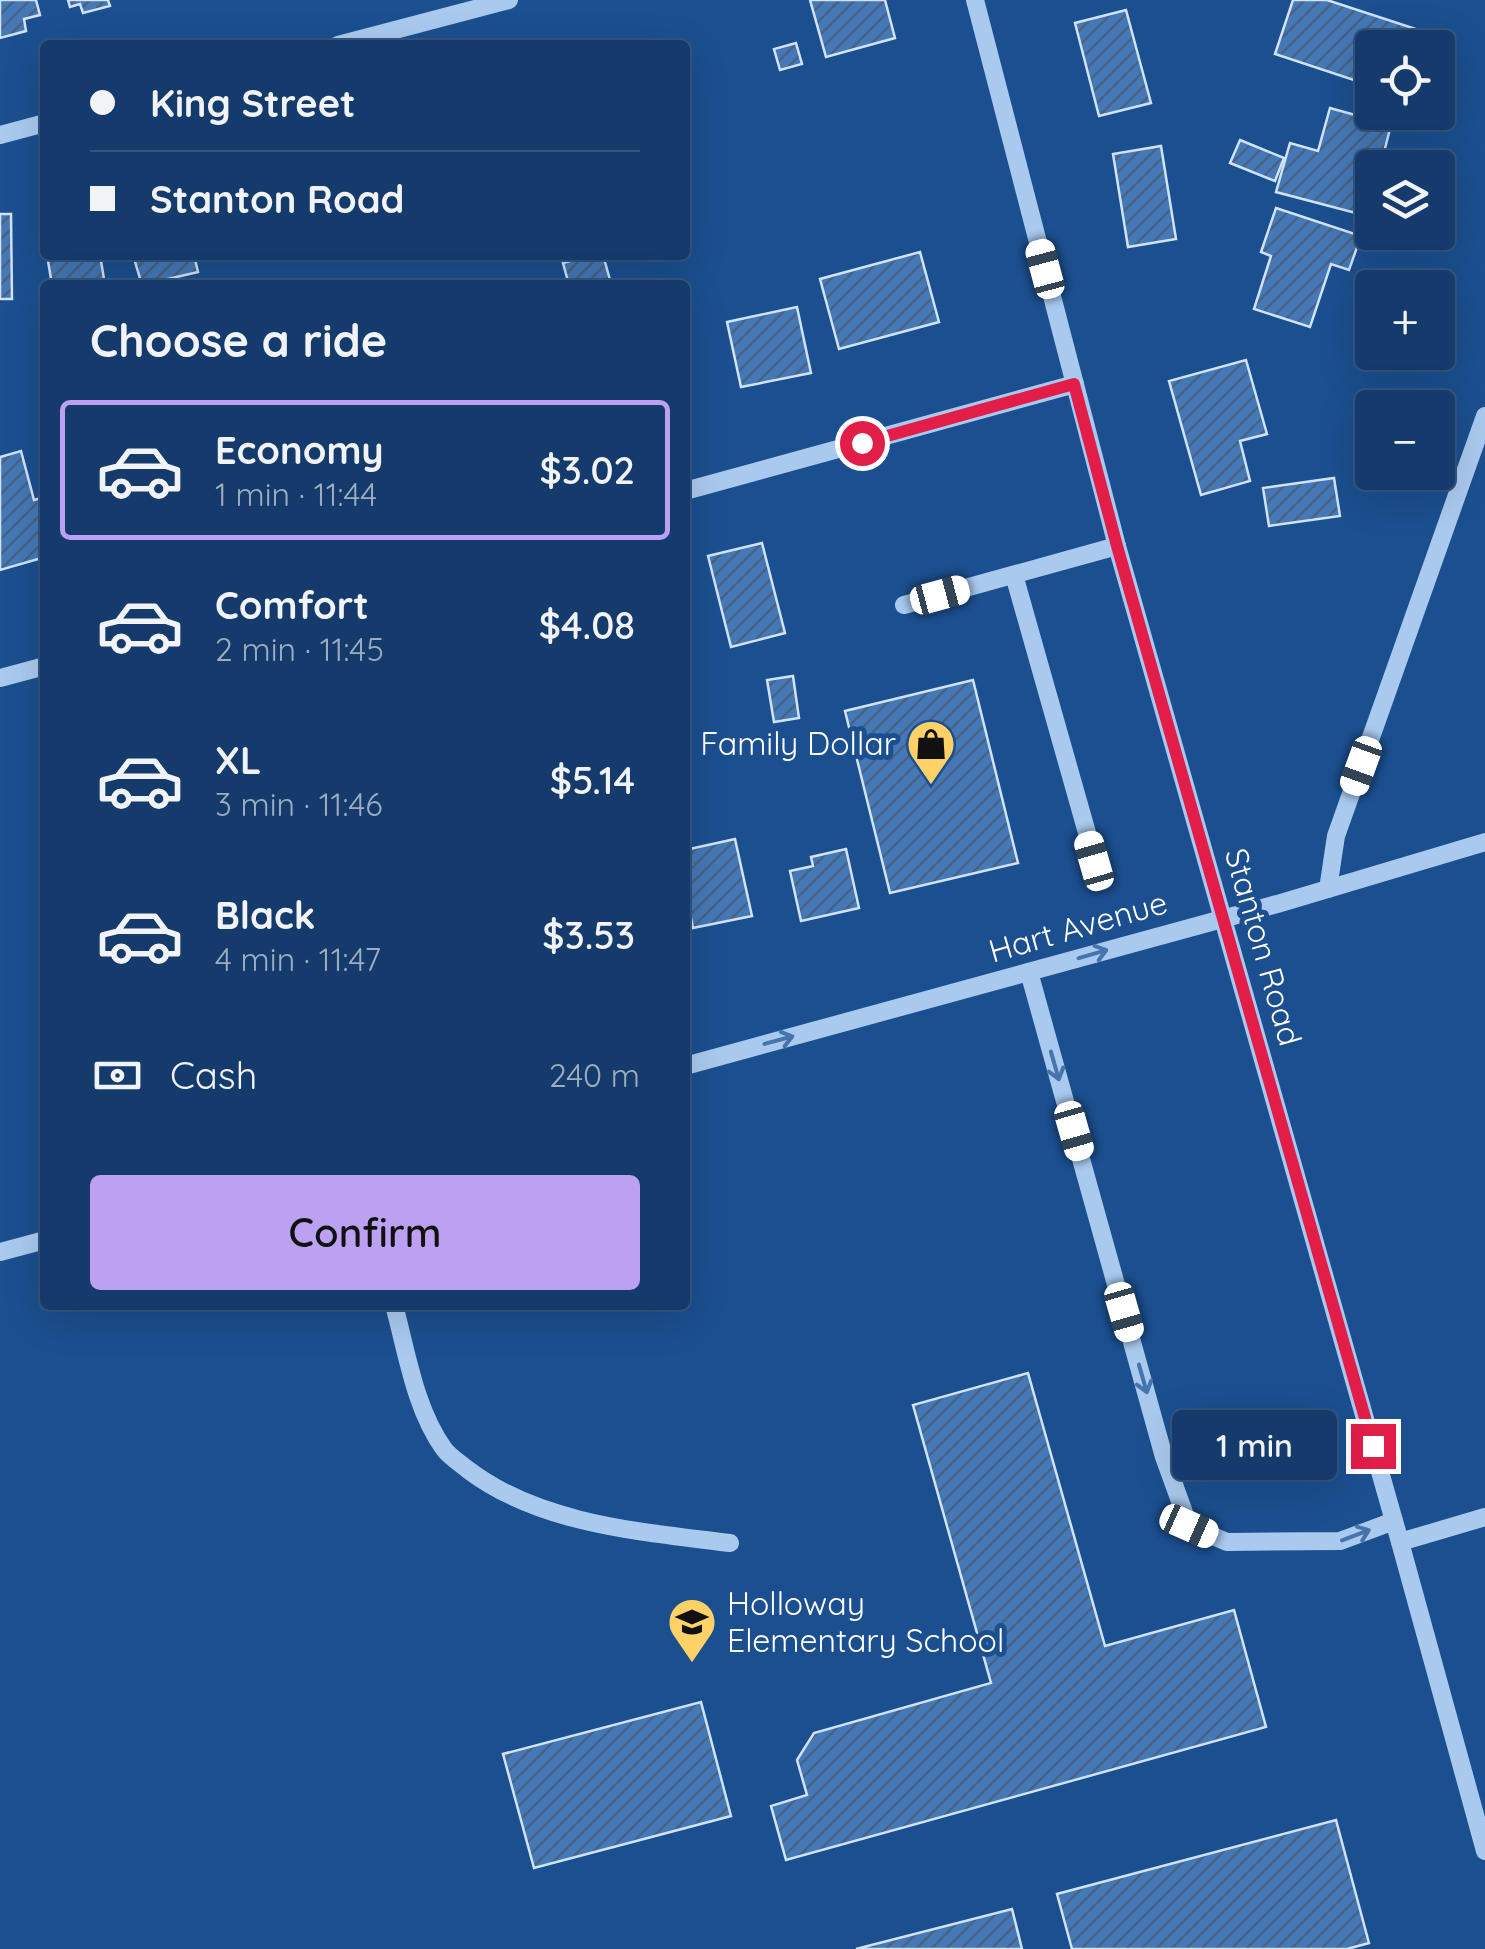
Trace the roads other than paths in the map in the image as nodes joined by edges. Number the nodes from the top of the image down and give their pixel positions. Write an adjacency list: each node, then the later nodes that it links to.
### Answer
1 (508, 0): 3 (street)
2 (975, 0): 6 (street, Stanton Road)
3 (357, 40)
4 (40, 124): 5 (street)
5 (0, 134)
6 (1074, 384): 8 (street); 9 (street, Stanton Road)
7 (1485, 416): 16 (street)
8 (690, 491)
9 (1117, 546): 10 (street); 17 (street, Stanton Road)
10 (1014, 575): 11 (street); 15 (street)
11 (904, 605)
12 (40, 667): 13 (street)
13 (0, 678)
14 (1485, 842): 16 (street, Hart Avenue)
15 (1094, 861)
16 (1328, 889): 17 (street, Hart Avenue)
17 (1224, 917): 18 (street, Hart Avenue, one-way to 17); 24 (street, Stanton Road)
18 (1029, 972): 19 (street, Hart Avenue, one-way to 18); 24 (street, one-way to 24)
19 (690, 1065)
20 (40, 1241): 21 (street)
21 (0, 1252)
22 (395, 1310): 26 (street)
23 (1485, 1517): 25 (street)
24 (1394, 1520): 25 (street, Stanton Road)
25 (1400, 1542): 27 (street, Stanton Road)
26 (730, 1543)
27 (1485, 1851)

